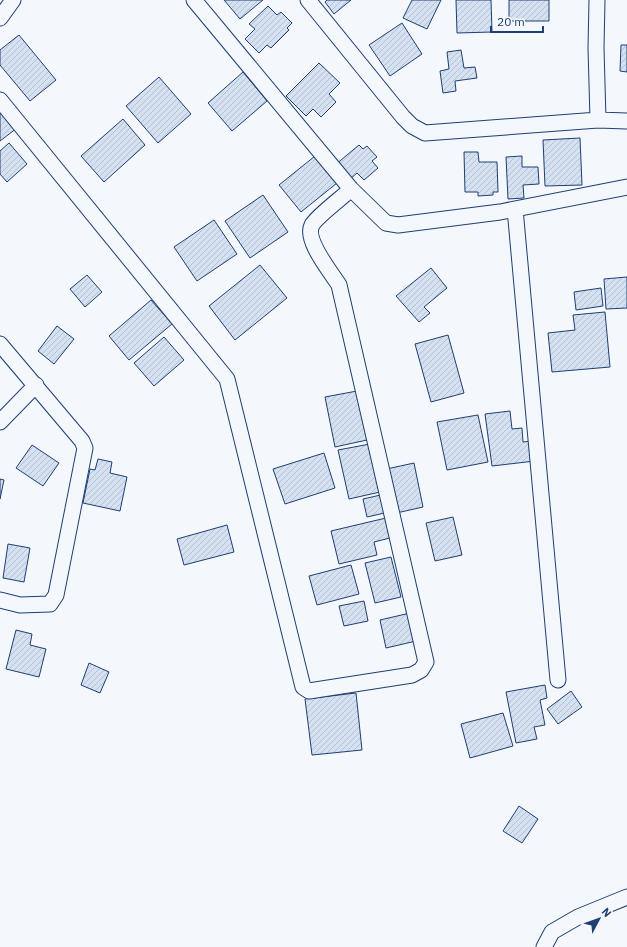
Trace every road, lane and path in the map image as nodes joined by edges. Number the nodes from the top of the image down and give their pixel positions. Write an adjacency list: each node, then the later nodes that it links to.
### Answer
1 (13, 0): 5 (street)
2 (194, 0): 10 (street)
3 (308, 0): 7 (street)
4 (597, 0): 7 (street)
5 (0, 18)
6 (0, 100): 10 (street)
7 (598, 120): 8 (street)
8 (627, 121)
9 (627, 187): 11 (street)
10 (351, 189): 11 (street)
11 (515, 209): 16 (street)
12 (0, 344): 13 (street)
13 (36, 385): 14 (street); 15 (street)
14 (0, 422)
15 (0, 600)
16 (558, 680)
17 (627, 897): 18 (street)
18 (544, 947)

